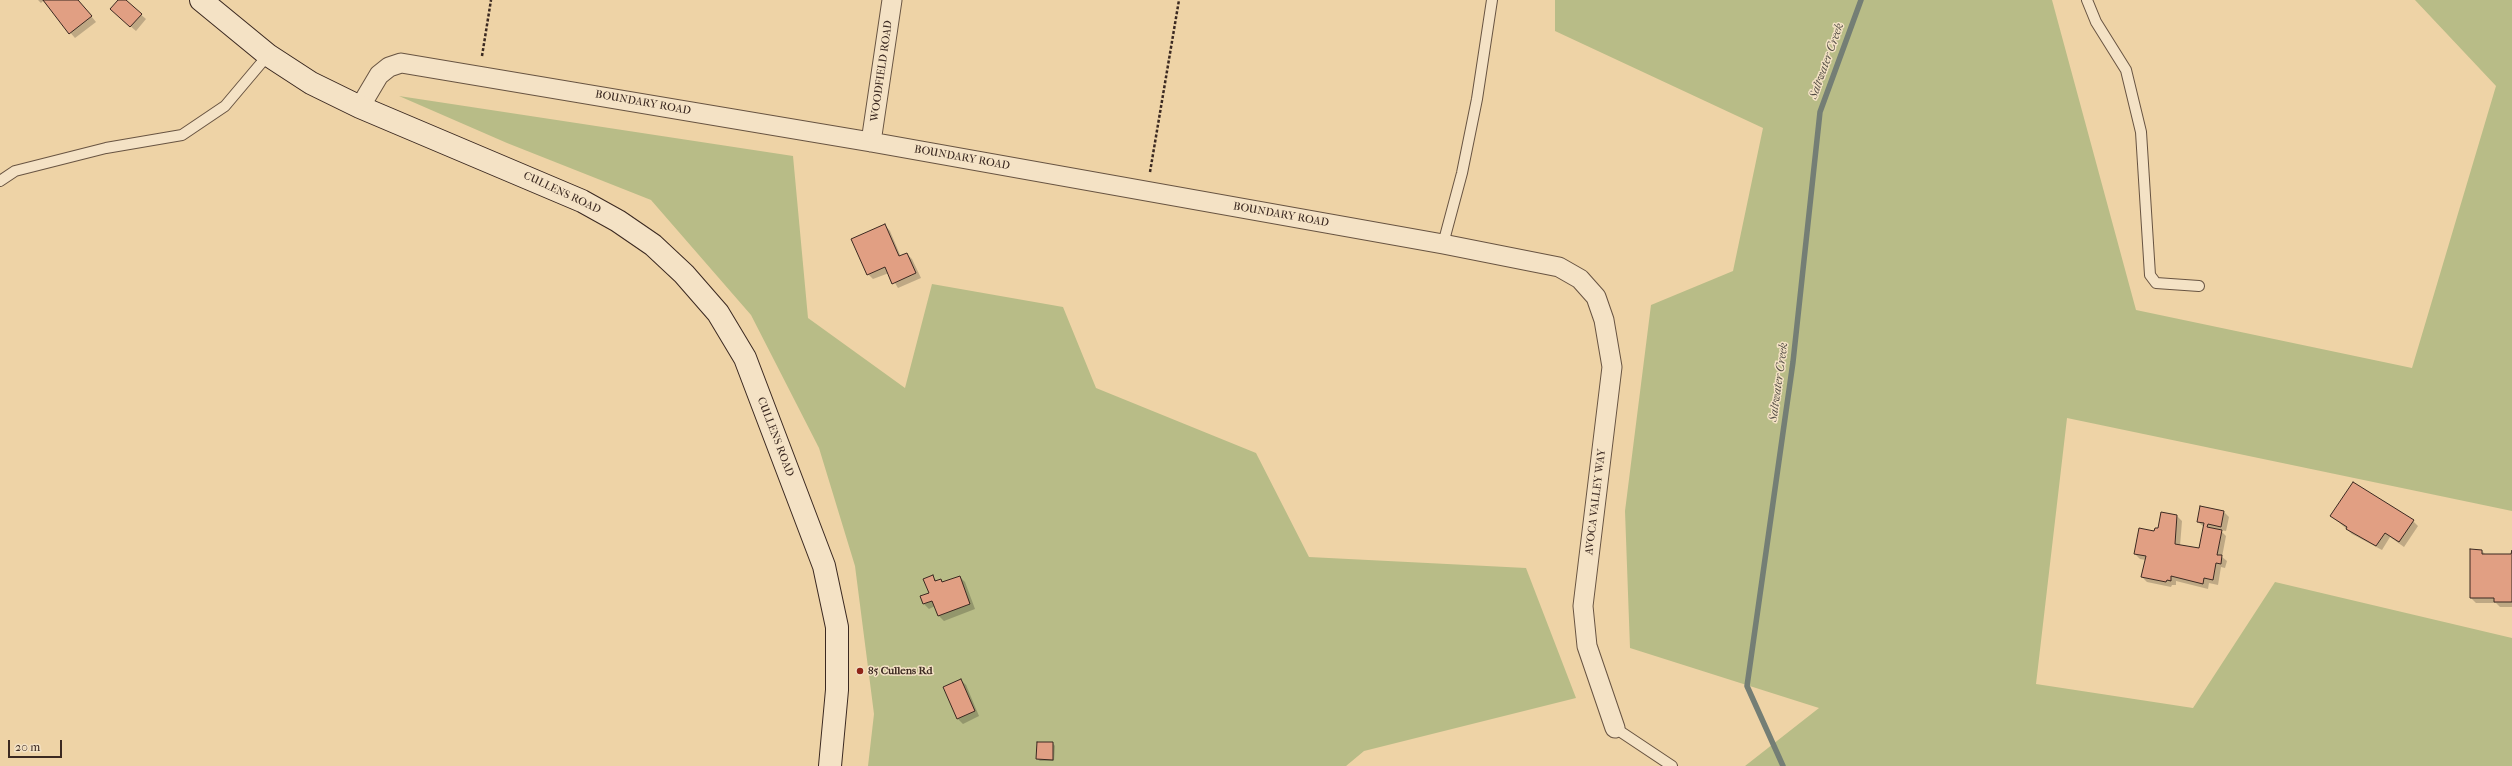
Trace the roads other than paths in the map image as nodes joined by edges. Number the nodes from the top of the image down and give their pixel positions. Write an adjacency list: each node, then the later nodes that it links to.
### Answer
1 (202, 0): 5 (main road, CULLENS ROAD)
2 (892, 0): 7 (street, WOODFIELD ROAD)
3 (1492, 0): 9 (lane)
4 (2087, 0): 11 (lane)
5 (268, 56): 6 (main road, CULLENS ROAD); 8 (lane)
6 (360, 107): 7 (street, BOUNDARY ROAD); 13 (main road, CULLENS ROAD)
7 (871, 142): 9 (street, BOUNDARY ROAD)
8 (0, 181)
9 (1443, 244): 10 (street, BOUNDARY ROAD)
10 (1580, 279): 12 (street, AVOCA VALLEY WAY)
11 (2199, 286)
12 (1615, 728): 14 (lane)
13 (830, 766)
14 (1672, 766)

